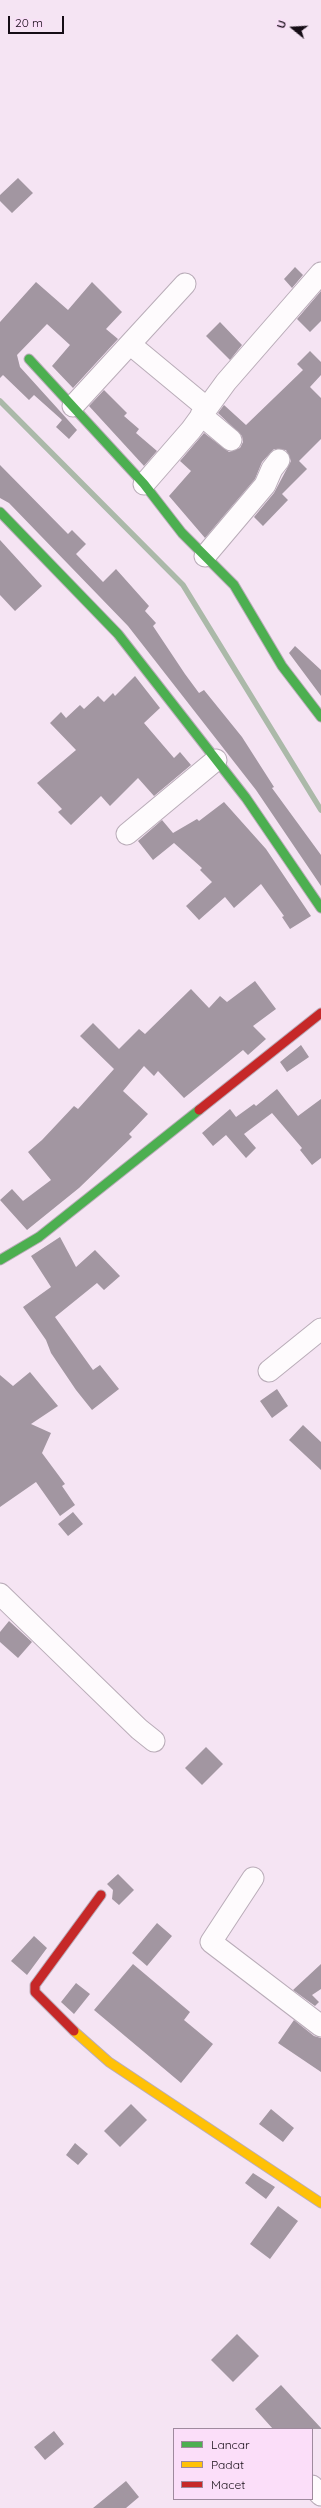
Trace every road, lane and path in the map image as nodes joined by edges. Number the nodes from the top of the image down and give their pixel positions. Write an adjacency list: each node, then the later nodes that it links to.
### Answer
1 (321, 273): 6 (street)
2 (185, 284): 3 (street)
3 (131, 345): 5 (street); 6 (street)
4 (29, 359): 5 (street)
5 (74, 406): 9 (street)
6 (204, 412): 7 (street); 9 (street)
7 (231, 440)
8 (280, 460): 11 (street)
9 (144, 484): 11 (street)
10 (0, 512): 13 (street)
11 (207, 558): 12 (street)
12 (321, 717)
13 (216, 760): 14 (street); 15 (street)
14 (127, 834)
15 (321, 908)
16 (321, 1013): 17 (street)
17 (0, 1260)
18 (321, 1329): 19 (street)
19 (269, 1371)
20 (0, 1594): 21 (street)
21 (154, 1741)
22 (253, 1878): 24 (street)
23 (101, 1894): 25 (street)
24 (321, 2026)
25 (321, 2203)
26 (313, 2487): 27 (street)
27 (321, 2495)

